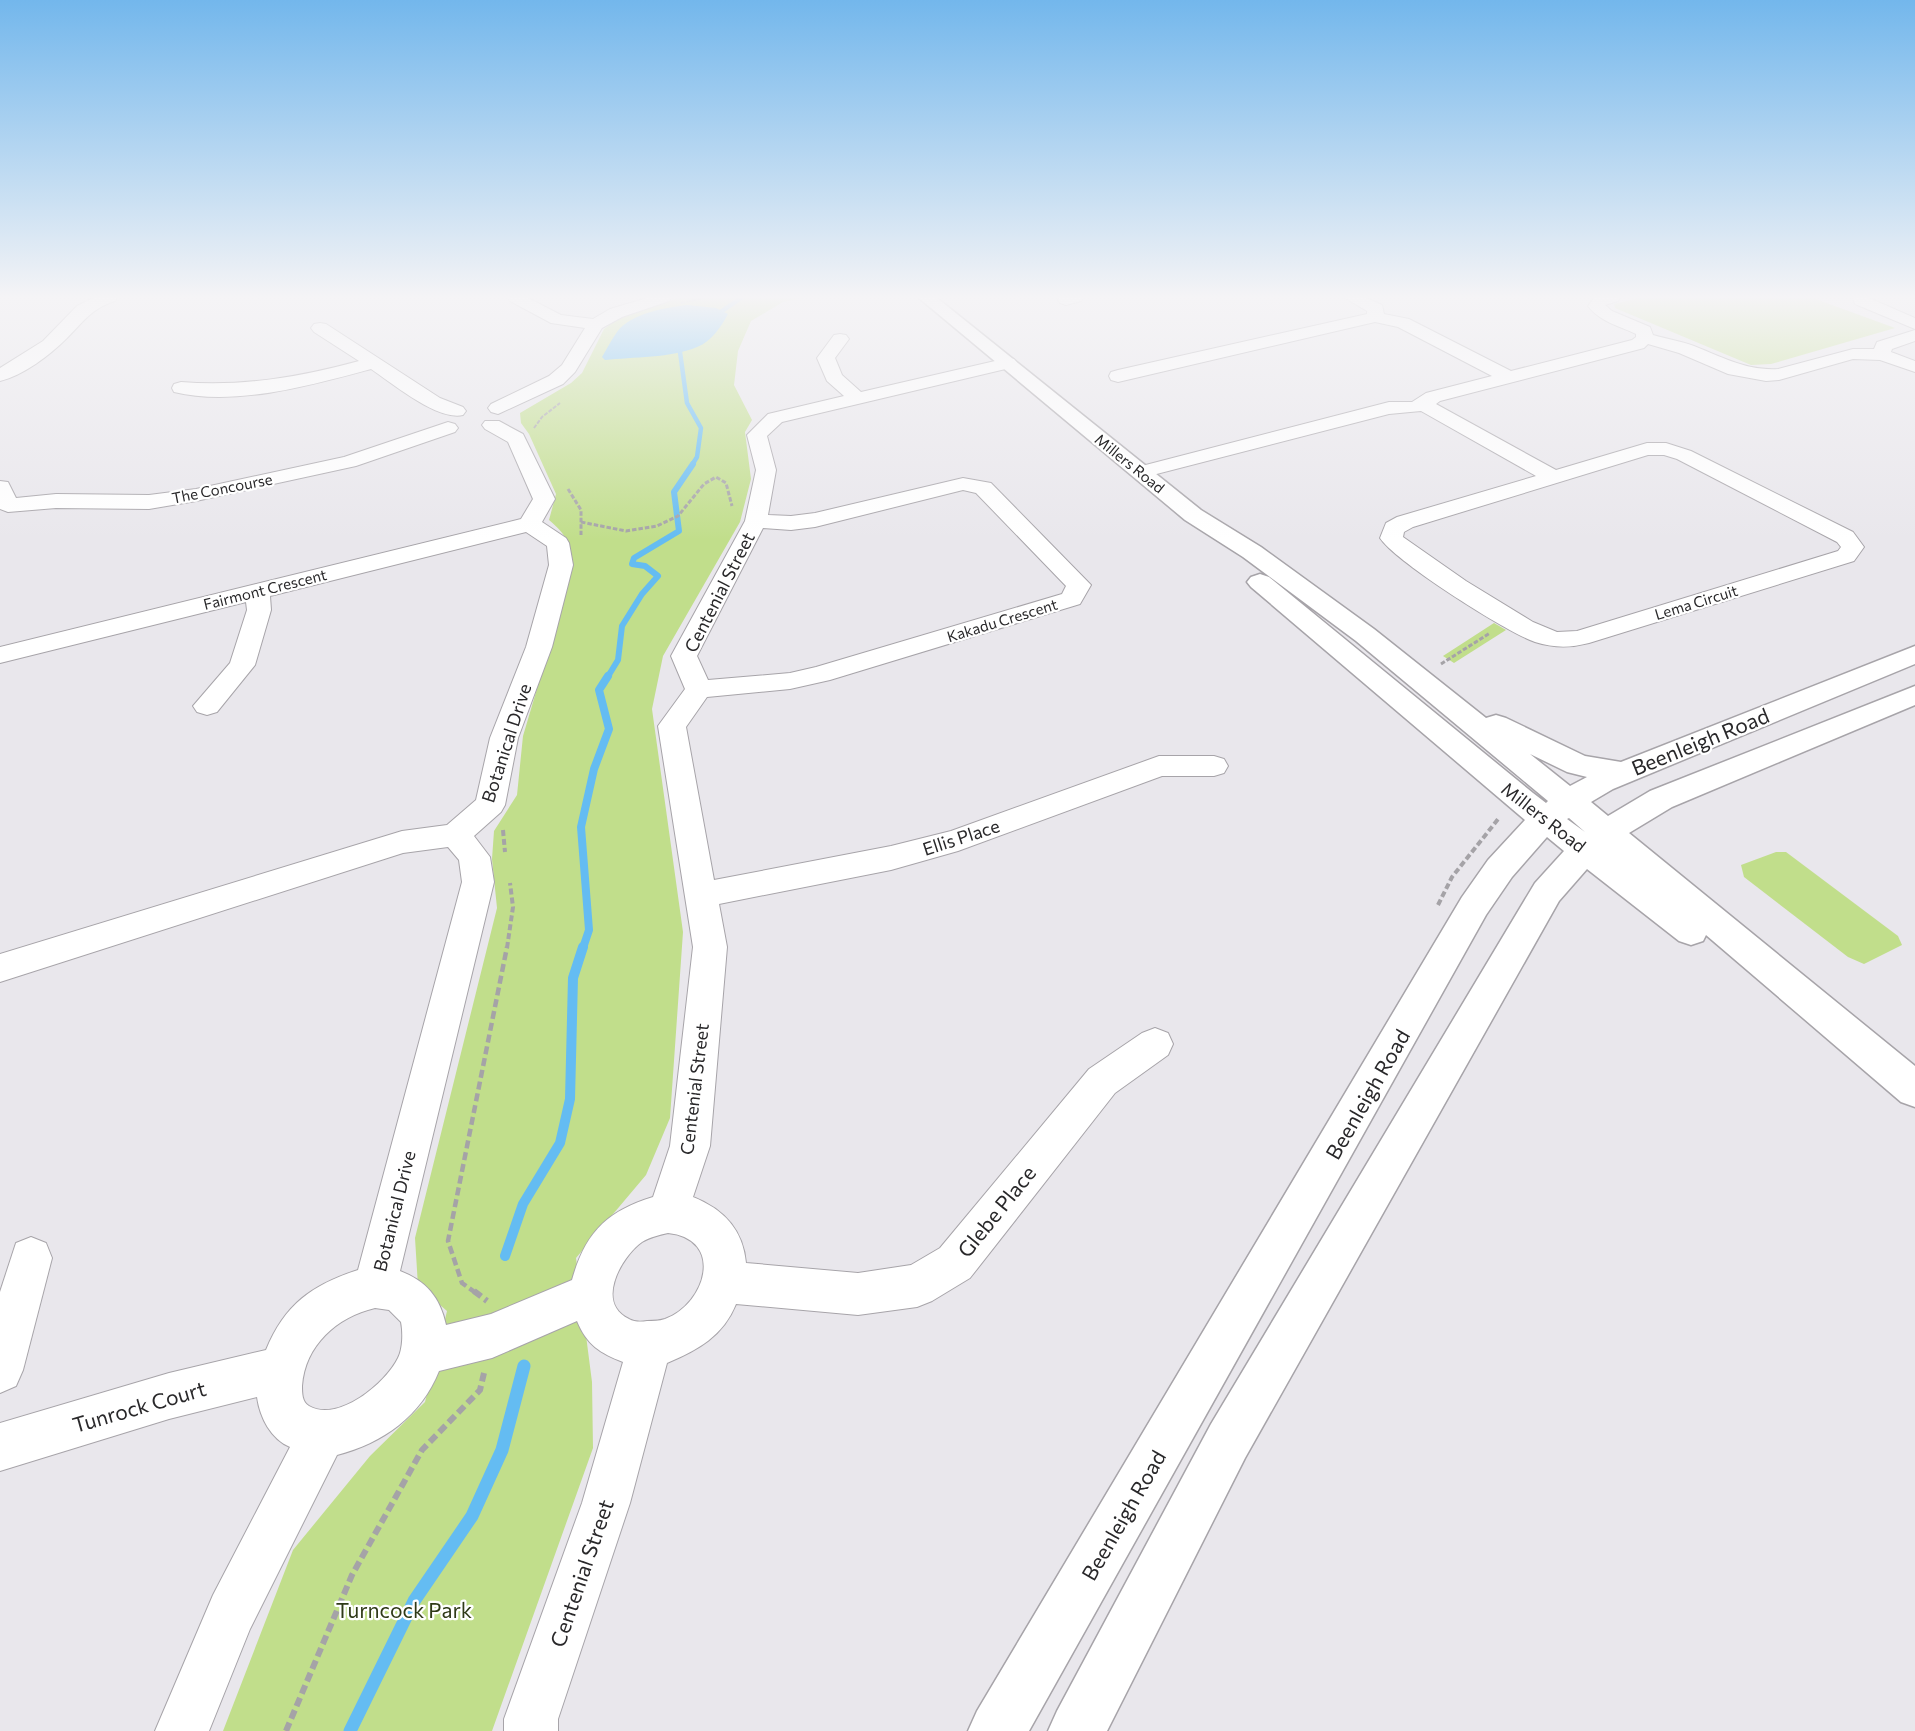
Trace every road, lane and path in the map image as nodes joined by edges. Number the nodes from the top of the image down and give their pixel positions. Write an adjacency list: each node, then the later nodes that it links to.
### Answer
1 (311, 379): 8 (street)
2 (397, 379): 12 (street)
3 (557, 379): 12 (street, The Concourse)
4 (836, 379): 10 (street)
5 (942, 379): 10 (street, Centenial Street)
6 (1027, 379): 14 (main road, Millers Road)
7 (1501, 379): 11 (street)
8 (181, 388)
9 (565, 399): 13 (path)
10 (858, 399): 18 (street, Centenial Street)
11 (1417, 407): 14 (street); 15 (street)
12 (472, 423): 17 (street, The Concourse); 21 (street)
13 (535, 435)
14 (1141, 472): 19 (main road, Millers Road)
15 (1543, 479): 24 (street, Lema Circuit); 24 (street, Lema Circuit)
16 (565, 483): 20 (path)
17 (3, 500)
18 (757, 515): 20 (path); 28 (street, Centenial Street); 28 (street, Kakadu Crescent)
19 (1193, 515): 29 (main road, Millers Road); 35 (main road, Millers Road)
20 (581, 522): 22 (path)
21 (530, 524): 23 (street, Fairmont Crescent); 36 (street, Botanical Drive)
22 (582, 544)
23 (257, 591): 26 (street, Fairmont Crescent); 31 (street)
24 (1511, 619): 27 (path)
25 (1915, 654): 33 (main road, Beenleigh Road)
26 (0, 655)
27 (1440, 665)
28 (699, 689): 39 (street, Centenial Street)
29 (1439, 695): 33 (main road); 35 (main road, Millers Road)
30 (1915, 695): 35 (main road, Beenleigh Road)
31 (207, 706)
32 (1214, 766): 39 (street, Ellis Place)
33 (1623, 773): 35 (main road, Beenleigh Road)
34 (506, 825): 37 (path)
35 (1576, 825): 42 (main road, Millers Road); 58 (main road, Beenleigh Road); 59 (main road, Beenleigh Road)
36 (455, 835): 40 (street); 46 (street, Botanical Drive)
37 (505, 855)
38 (509, 876): 48 (path)
39 (701, 895): 43 (street, Centenial Street)
40 (0, 968)
41 (1155, 1044): 45 (street, Glebe Place)
42 (1915, 1092)
43 (668, 1213): 45 (street); 47 (street)
44 (31, 1258): 52 (street)
45 (724, 1282): 49 (street)
46 (375, 1287): 50 (street); 51 (street)
47 (591, 1293): 48 (street); 49 (street)
48 (492, 1336): 50 (street); 56 (path)
49 (650, 1345): 57 (street, Centenial Street)
50 (423, 1353): 53 (street)
51 (280, 1369): 53 (street); 54 (street, Tunrock Court)
52 (0, 1370)
53 (323, 1433): 55 (street)
54 (0, 1447)
55 (182, 1731)
56 (286, 1731)
57 (531, 1731)
58 (997, 1731)
59 (1077, 1731)

